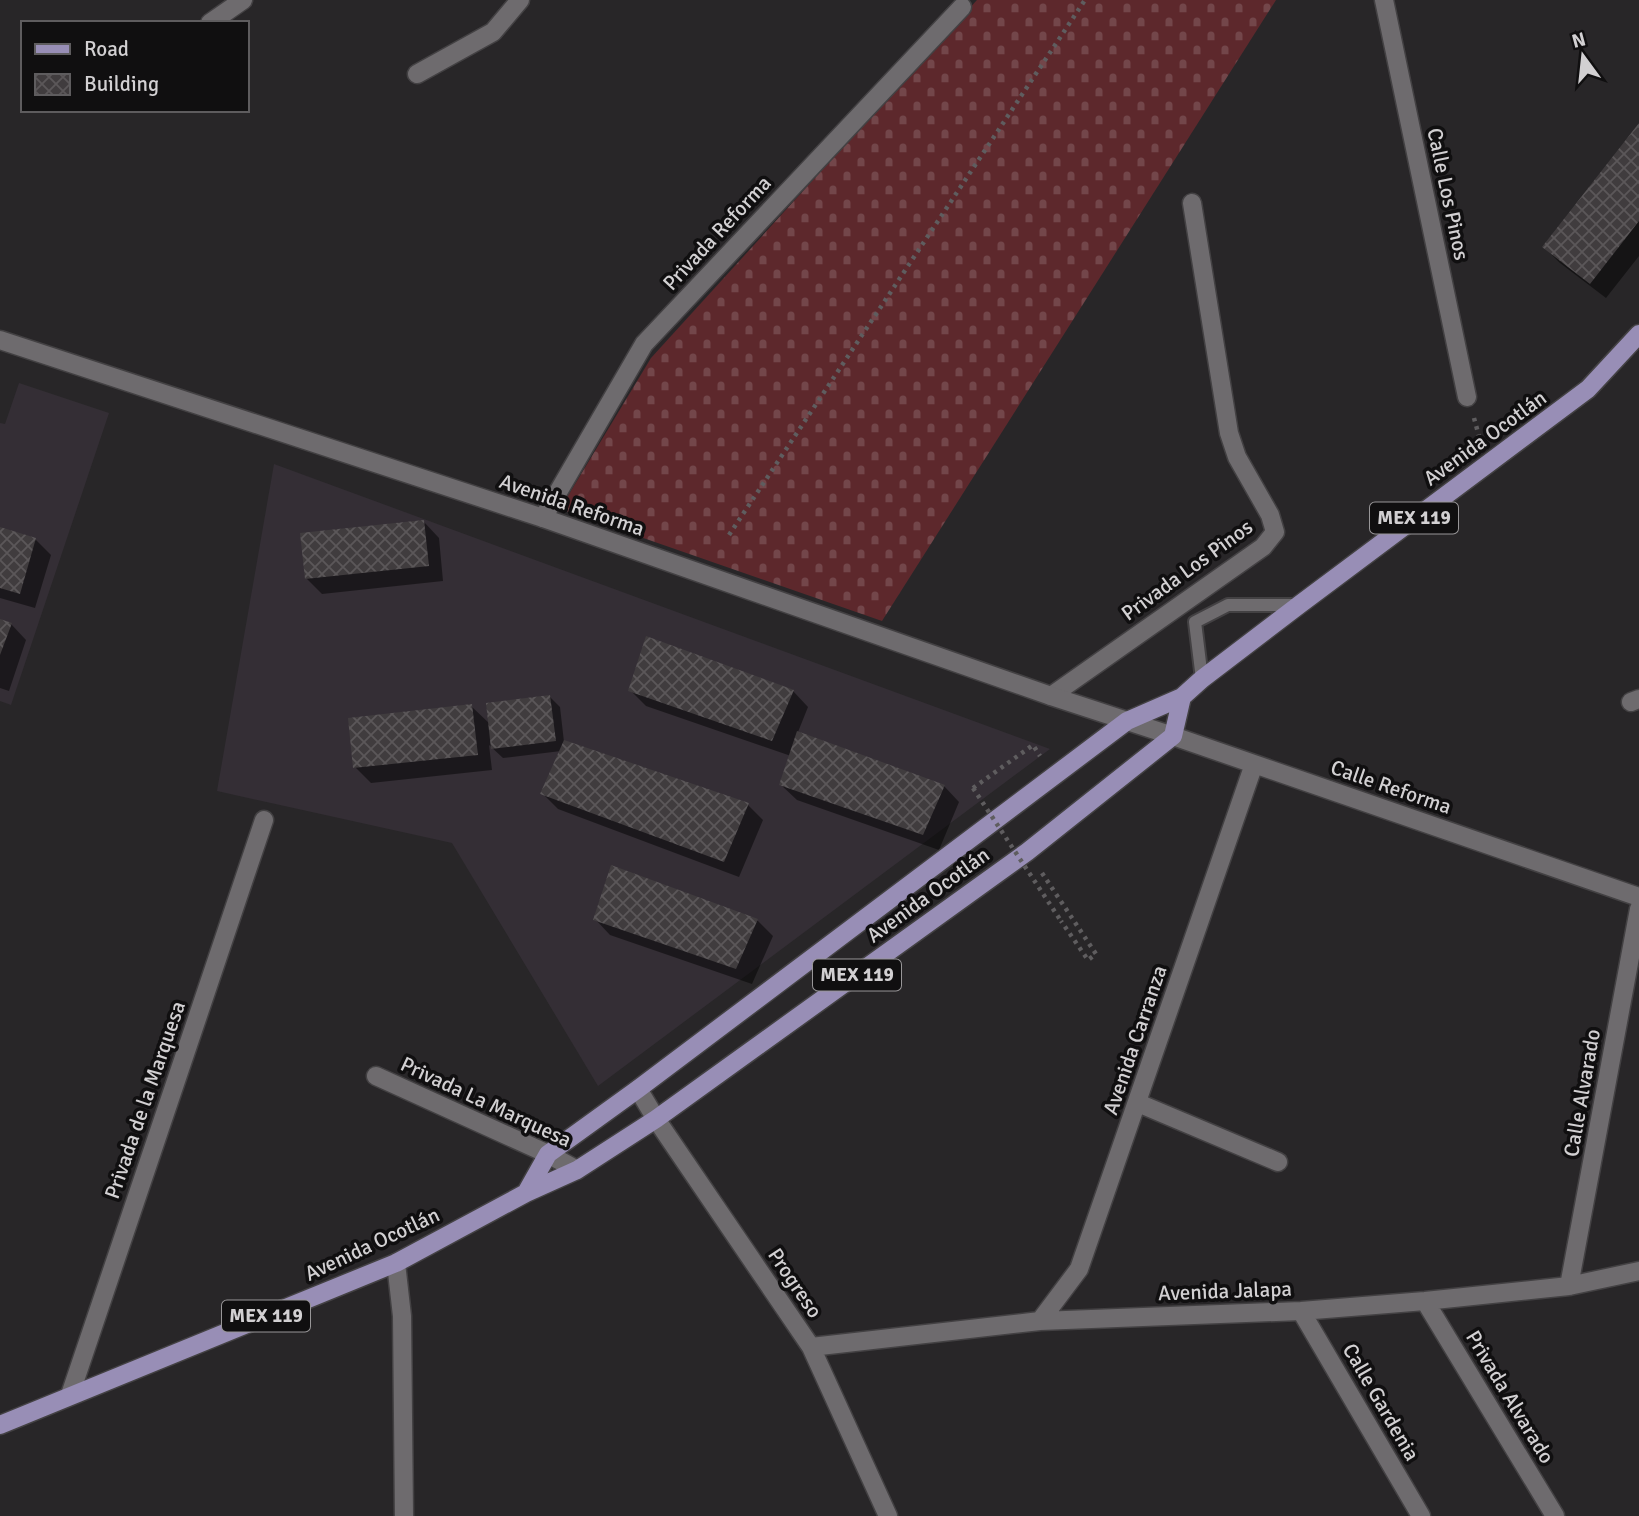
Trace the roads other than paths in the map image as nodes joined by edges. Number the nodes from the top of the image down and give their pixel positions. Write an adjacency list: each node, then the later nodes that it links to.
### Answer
1 (243, 0): 5 (street)
2 (520, 0): 6 (street)
3 (1384, 0): 10 (street, Calle Los Pinos)
4 (962, 7): 11 (street, Privada Reforma)
5 (213, 21)
6 (416, 74)
7 (1192, 203): 14 (street, Privada Los Pinos)
8 (1639, 334): 12 (main road, Avenida Ocotlán / MEX 119)
9 (0, 340): 11 (street, Avenida Reforma)
10 (1467, 397)
11 (542, 519): 14 (street, Avenida Reforma)
12 (1299, 604): 13 (main road, Avenida Ocotlán / MEX 119); 13 (lane)
13 (1202, 679): 15 (main road, Avenida Ocotlán / MEX 119)
14 (1051, 696): 16 (street, Avenida Reforma)
15 (1182, 696): 16 (main road, Avenida Ocotlán / MEX 119); 17 (main road)
16 (1127, 721): 17 (street, Calle Reforma); 23 (main road, Avenida Ocotlán / MEX 119)
17 (1174, 736): 18 (street, Calle Reforma); 25 (main road, Avenida Ocotlán / MEX 119)
18 (1254, 764): 20 (street, Calle Reforma); 24 (street, Avenida Carranza)
19 (264, 820): 37 (street, Privada de la Marquesa)
20 (1639, 897)
21 (1639, 909): 32 (street, Calle Alvarado)
22 (376, 1076): 26 (street, Privada La Marquesa)
23 (638, 1089): 25 (street, Progreso); 26 (main road, Avenida Ocotlán / MEX 119)
24 (1138, 1103): 27 (street); 35 (street, Avenida Carranza)
25 (656, 1119): 28 (main road, Avenida Ocotlán / MEX 119); 36 (street, Progreso)
26 (548, 1154): 28 (street, Privada La Marquesa); 29 (main road, Avenida Ocotlán / MEX 119)
27 (1278, 1162)
28 (577, 1170): 29 (main road, Avenida Ocotlán / MEX 119)
29 (526, 1193): 30 (main road, Avenida Ocotlán / MEX 119)
30 (396, 1263): 37 (main road, Avenida Ocotlán / MEX 119); 39 (street)
31 (1639, 1270): 32 (street, Avenida Jalapa)
32 (1569, 1286): 33 (street, Avenida Jalapa)
33 (1425, 1301): 34 (street, Avenida Jalapa); 42 (street, Privada Alvarado)
34 (1301, 1311): 35 (street, Avenida Jalapa); 41 (street, Calle Gardenia)
35 (1040, 1321): 36 (street, Avenida Jalapa)
36 (811, 1347): 40 (street, Progreso)
37 (69, 1395): 38 (main road, Avenida Ocotlán / MEX 119)
38 (0, 1425)
39 (404, 1516)
40 (888, 1516)
41 (1421, 1516)
42 (1555, 1516)

